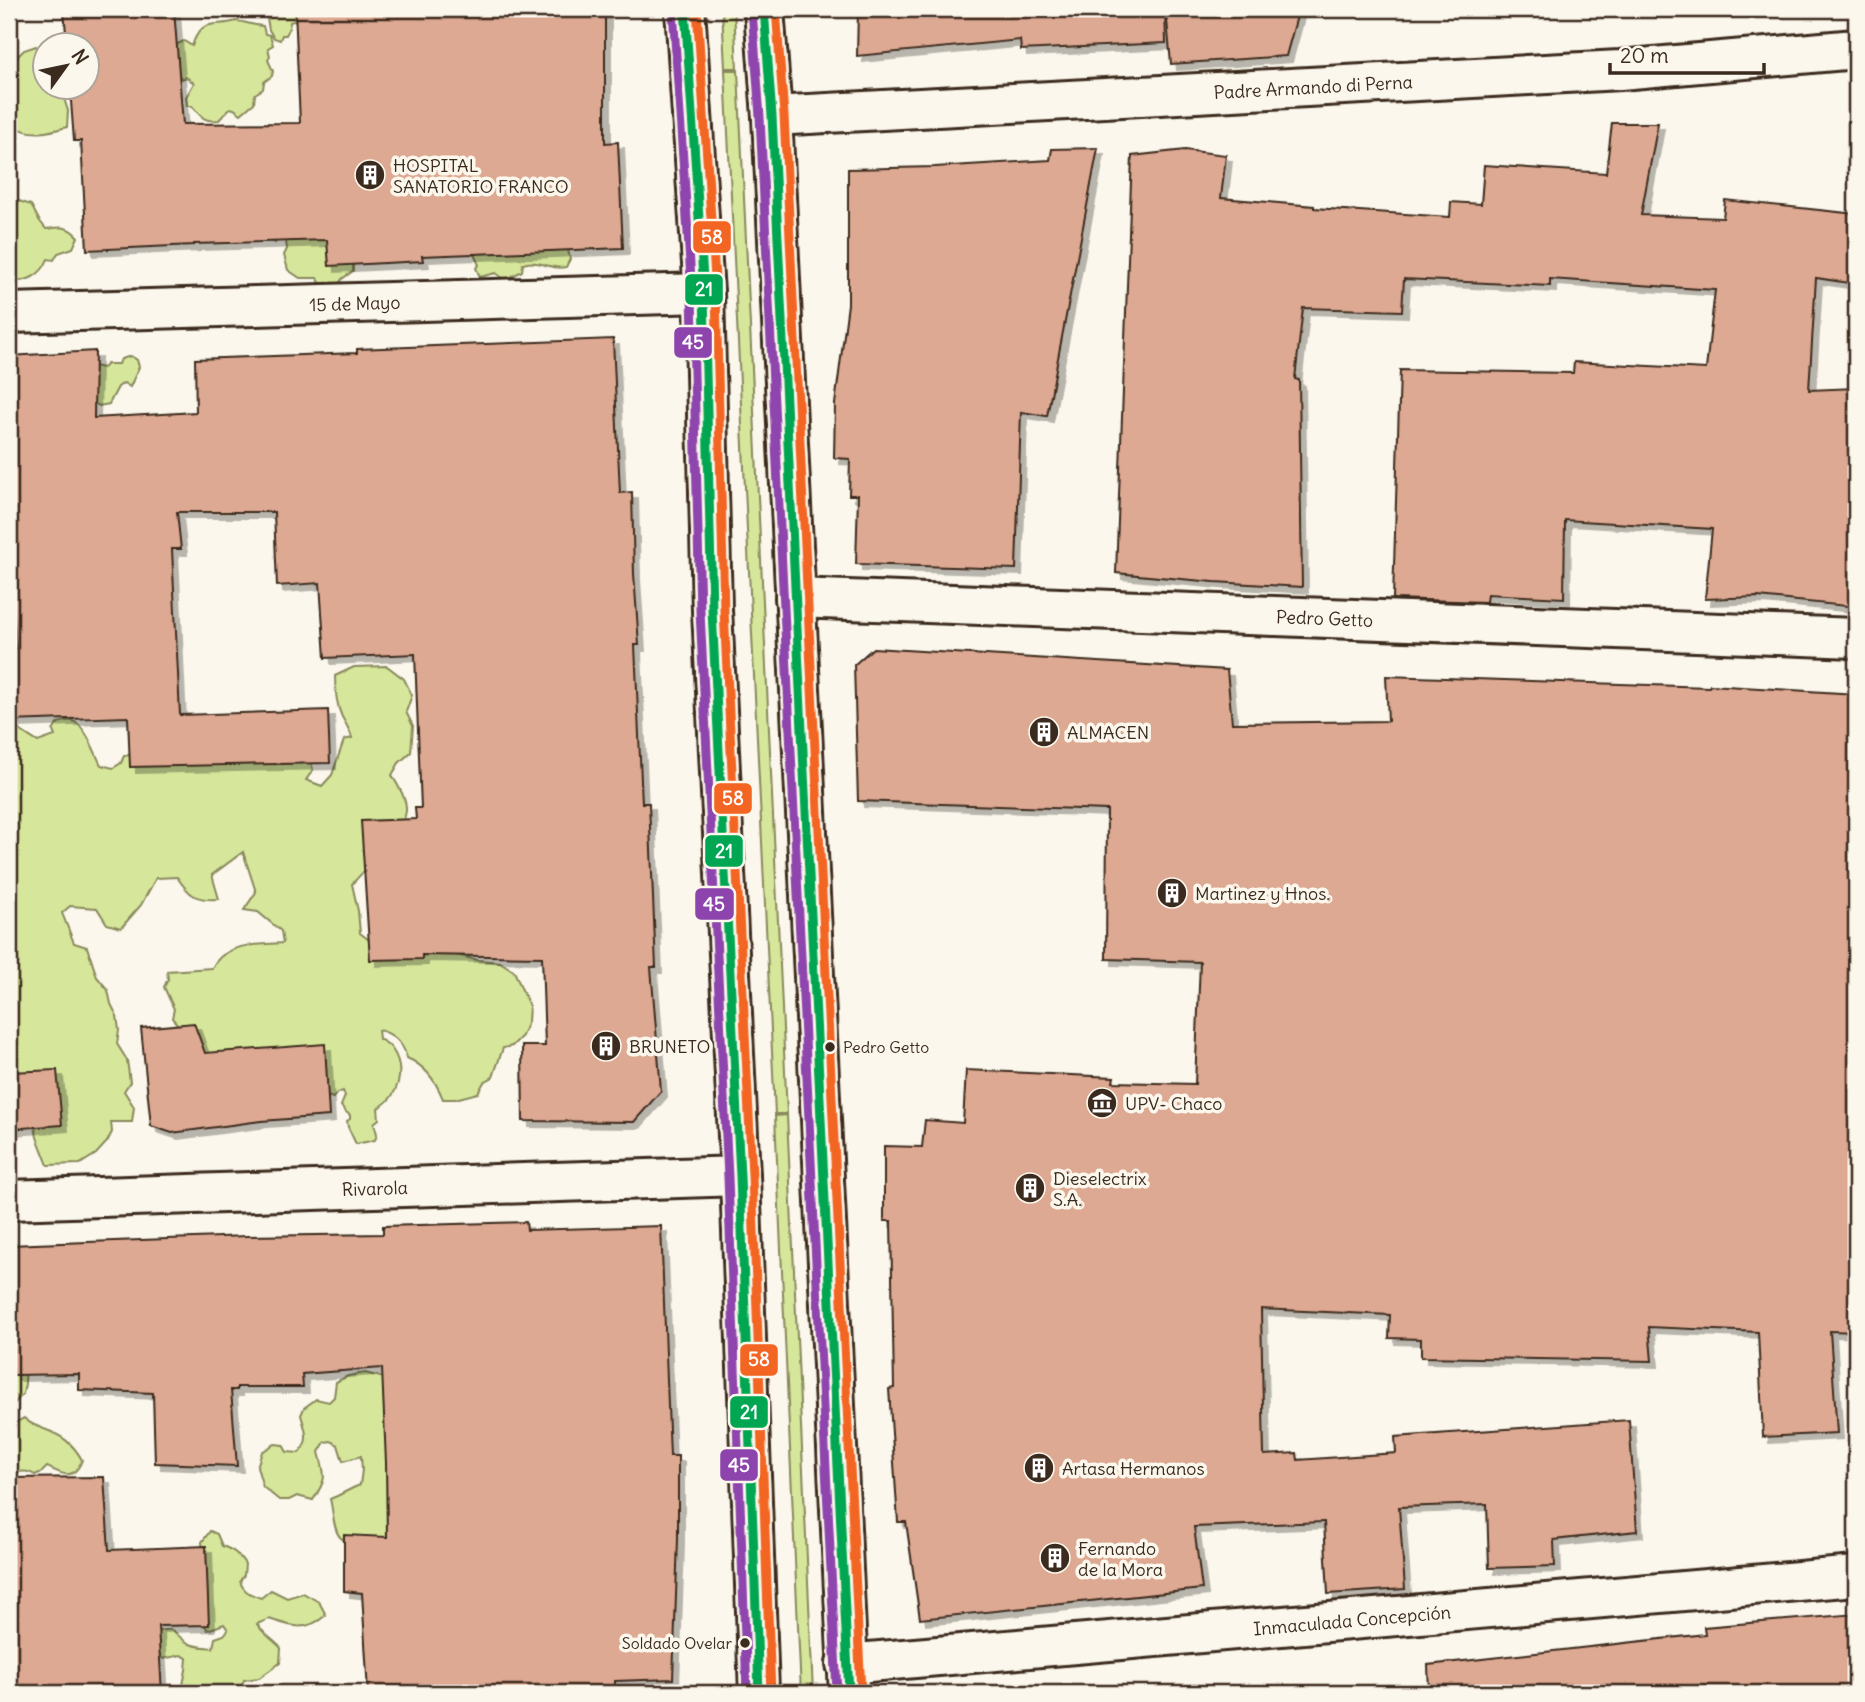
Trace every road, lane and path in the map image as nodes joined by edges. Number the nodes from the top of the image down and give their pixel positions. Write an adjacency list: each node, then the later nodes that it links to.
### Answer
1 (685, 9): 5 (main road)
2 (764, 9): 4 (main road)
3 (1856, 49): 4 (main road, Padre Armando di Perna)
4 (772, 116): 7 (main road)
5 (704, 293): 6 (main road, 15 de Mayo); 9 (main road)
6 (9, 313)
7 (795, 598): 8 (main road, Pedro Getto); 12 (main road)
8 (1856, 638)
9 (740, 1176): 10 (main road, Rivarola); 13 (main road)
10 (9, 1200)
11 (1856, 1576): 12 (main road, Inmaculada Concepción)
12 (848, 1679)
13 (759, 1693)

